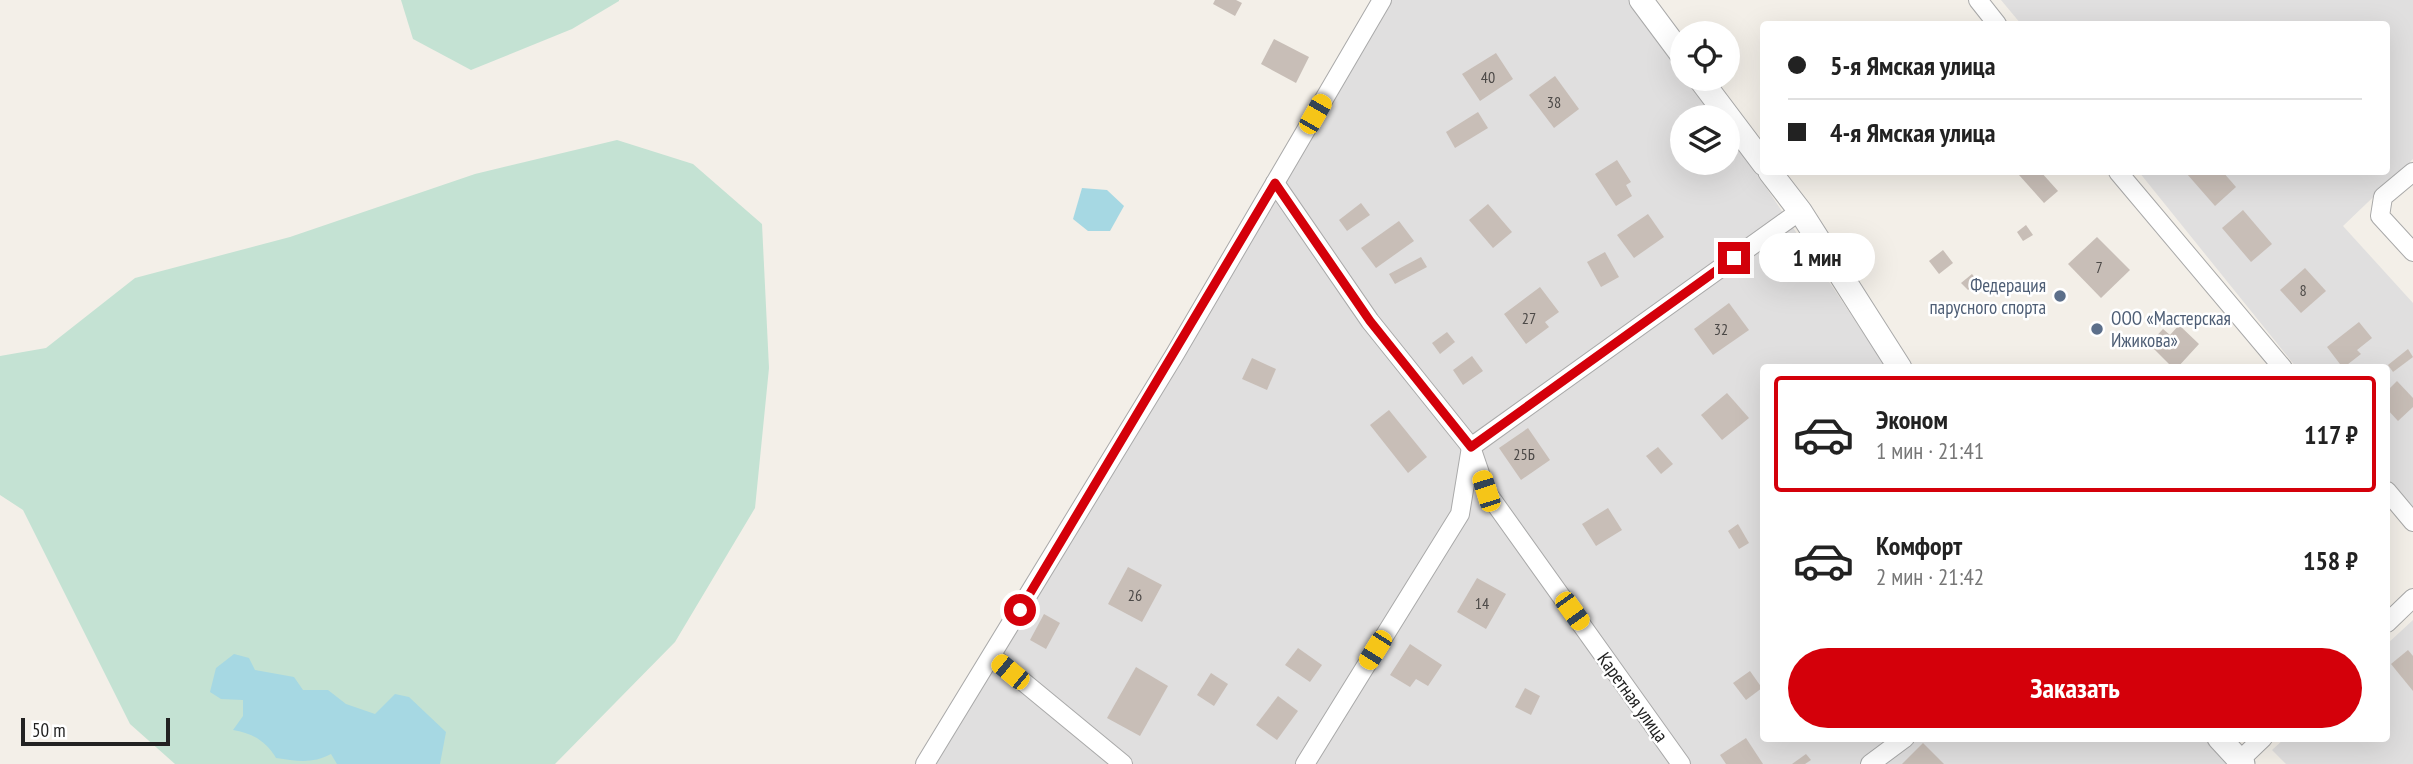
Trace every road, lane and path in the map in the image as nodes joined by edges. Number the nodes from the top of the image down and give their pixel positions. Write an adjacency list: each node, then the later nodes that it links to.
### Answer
1 (1382, 0): 11 (street)
2 (1641, 0): 5 (street)
3 (1978, 0): 4 (street)
4 (1995, 21)
5 (1670, 39)
6 (1709, 91): 7 (street)
7 (1760, 159)
8 (2413, 172): 13 (street)
9 (1772, 175): 12 (street)
10 (2121, 175): 15 (street)
11 (1275, 183): 16 (street, Каретная улица); 21 (street)
12 (1800, 211): 14 (street); 16 (street)
13 (2413, 252)
14 (1897, 364)
15 (2280, 364)
16 (1471, 447): 28 (street); 29 (street, Каретная улица)
17 (2390, 495): 18 (street)
18 (2413, 522)
19 (2413, 598): 20 (street)
20 (2390, 619)
21 (992, 656): 26 (street); 27 (street)
22 (1900, 742): 30 (street)
23 (2223, 742): 25 (street)
24 (2259, 742): 25 (street)
25 (2241, 762)
26 (925, 764)
27 (1123, 764)
28 (1305, 764)
29 (1681, 764)
30 (1870, 764)

